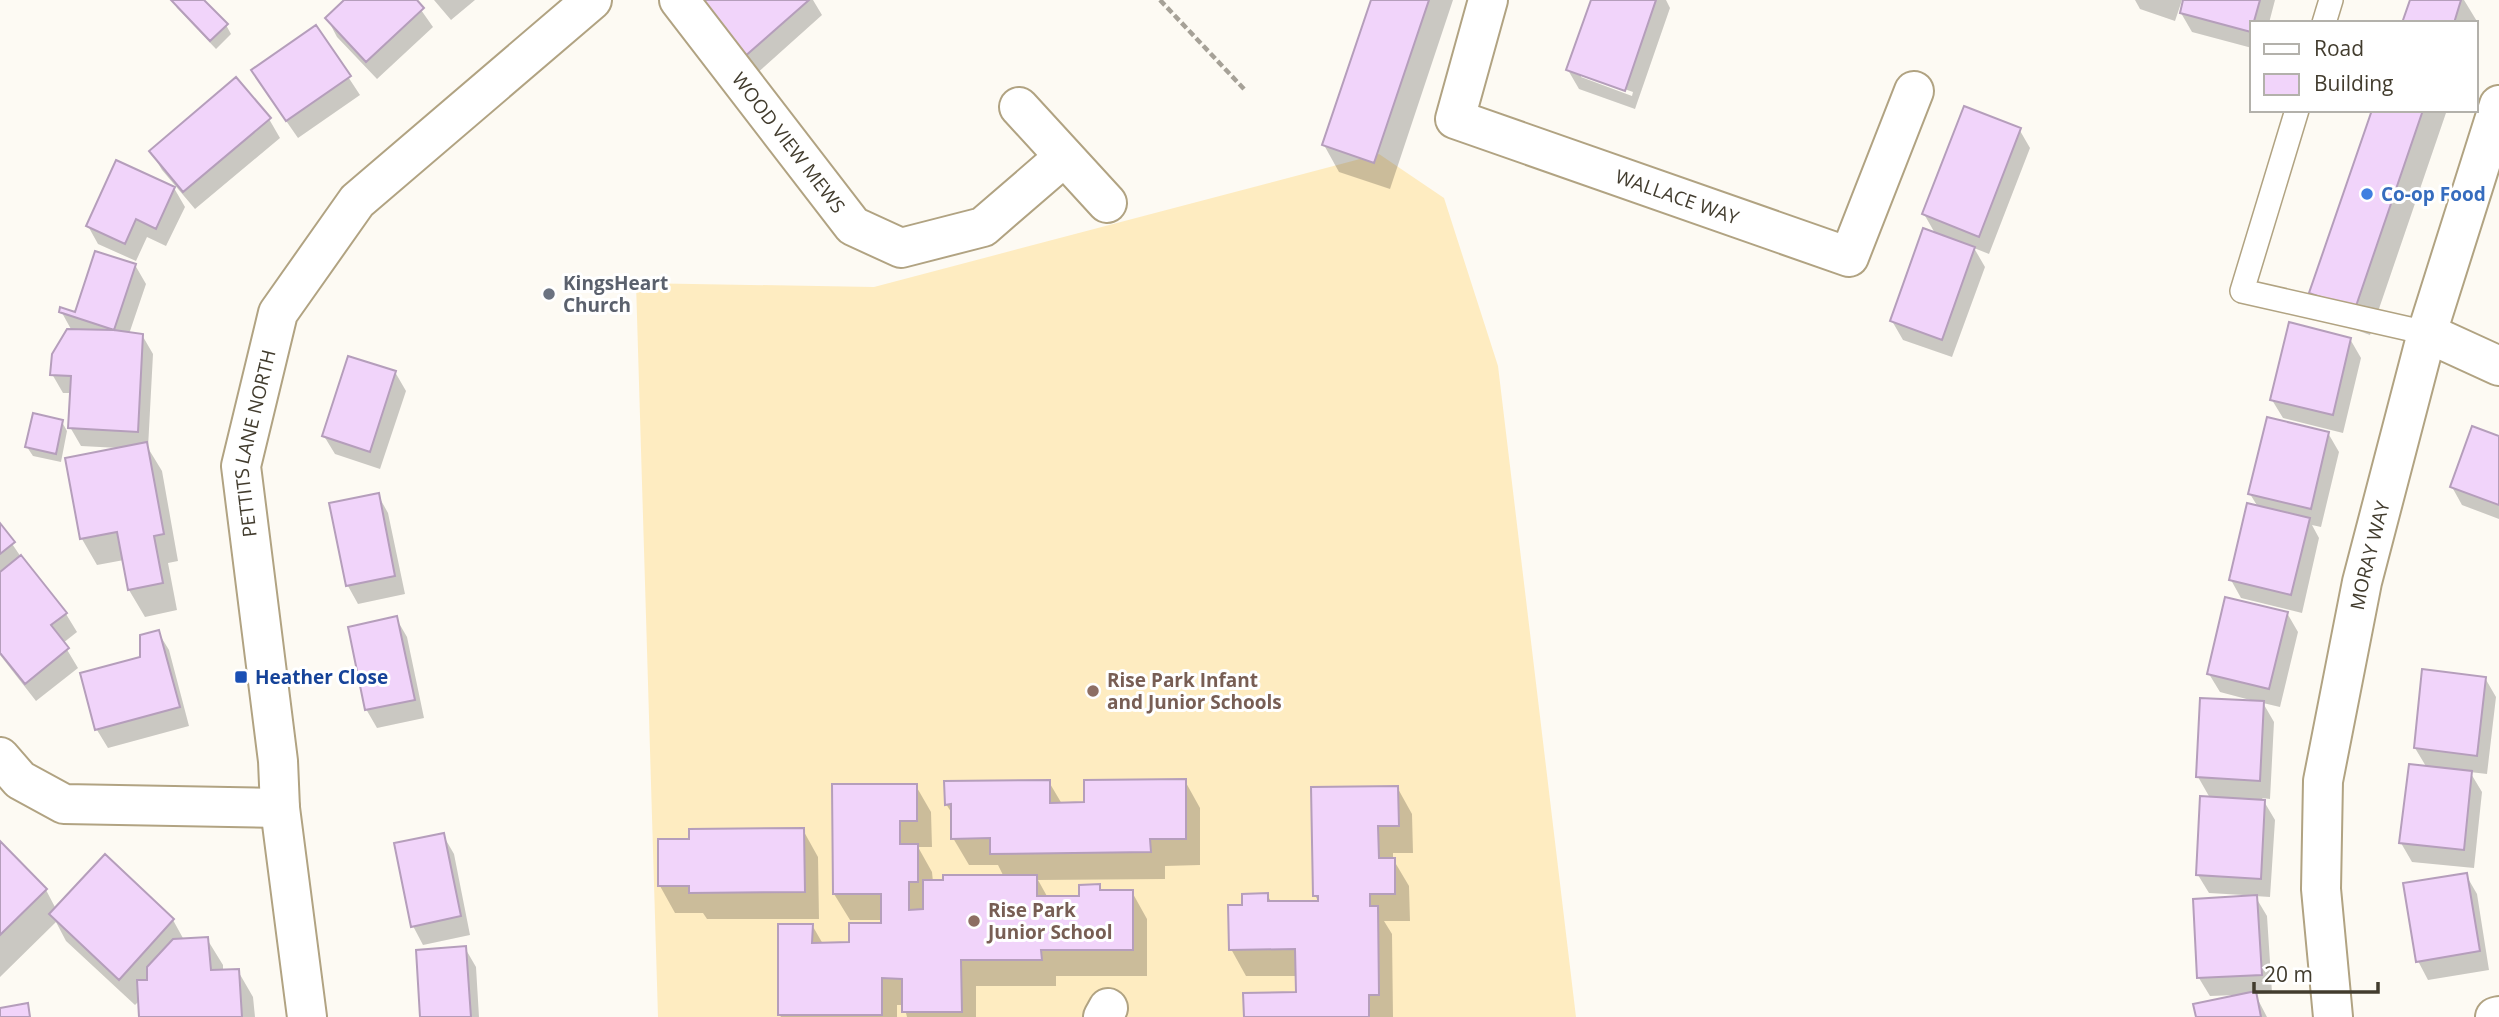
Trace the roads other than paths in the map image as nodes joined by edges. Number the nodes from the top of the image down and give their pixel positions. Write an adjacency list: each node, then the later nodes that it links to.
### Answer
1 (592, 0): 15 (street, PETTITS LANE NORTH)
2 (679, 0): 10 (street, WOOD VIEW MEWS)
3 (1488, 0): 6 (street, WALLACE WAY)
4 (2331, 0): 5 (lane)
5 (2325, 21)
6 (1914, 91)
7 (2499, 105): 12 (street, MORAY WAY)
8 (1019, 107): 10 (street)
9 (2296, 112): 12 (lane)
10 (1064, 157): 11 (street)
11 (1107, 203)
12 (2427, 333): 13 (street); 17 (street, MORAY WAY)
13 (2499, 366)
14 (0, 757): 15 (street)
15 (280, 808): 16 (street, PETTITS LANE NORTH)
16 (307, 1017)
17 (2333, 1017)

